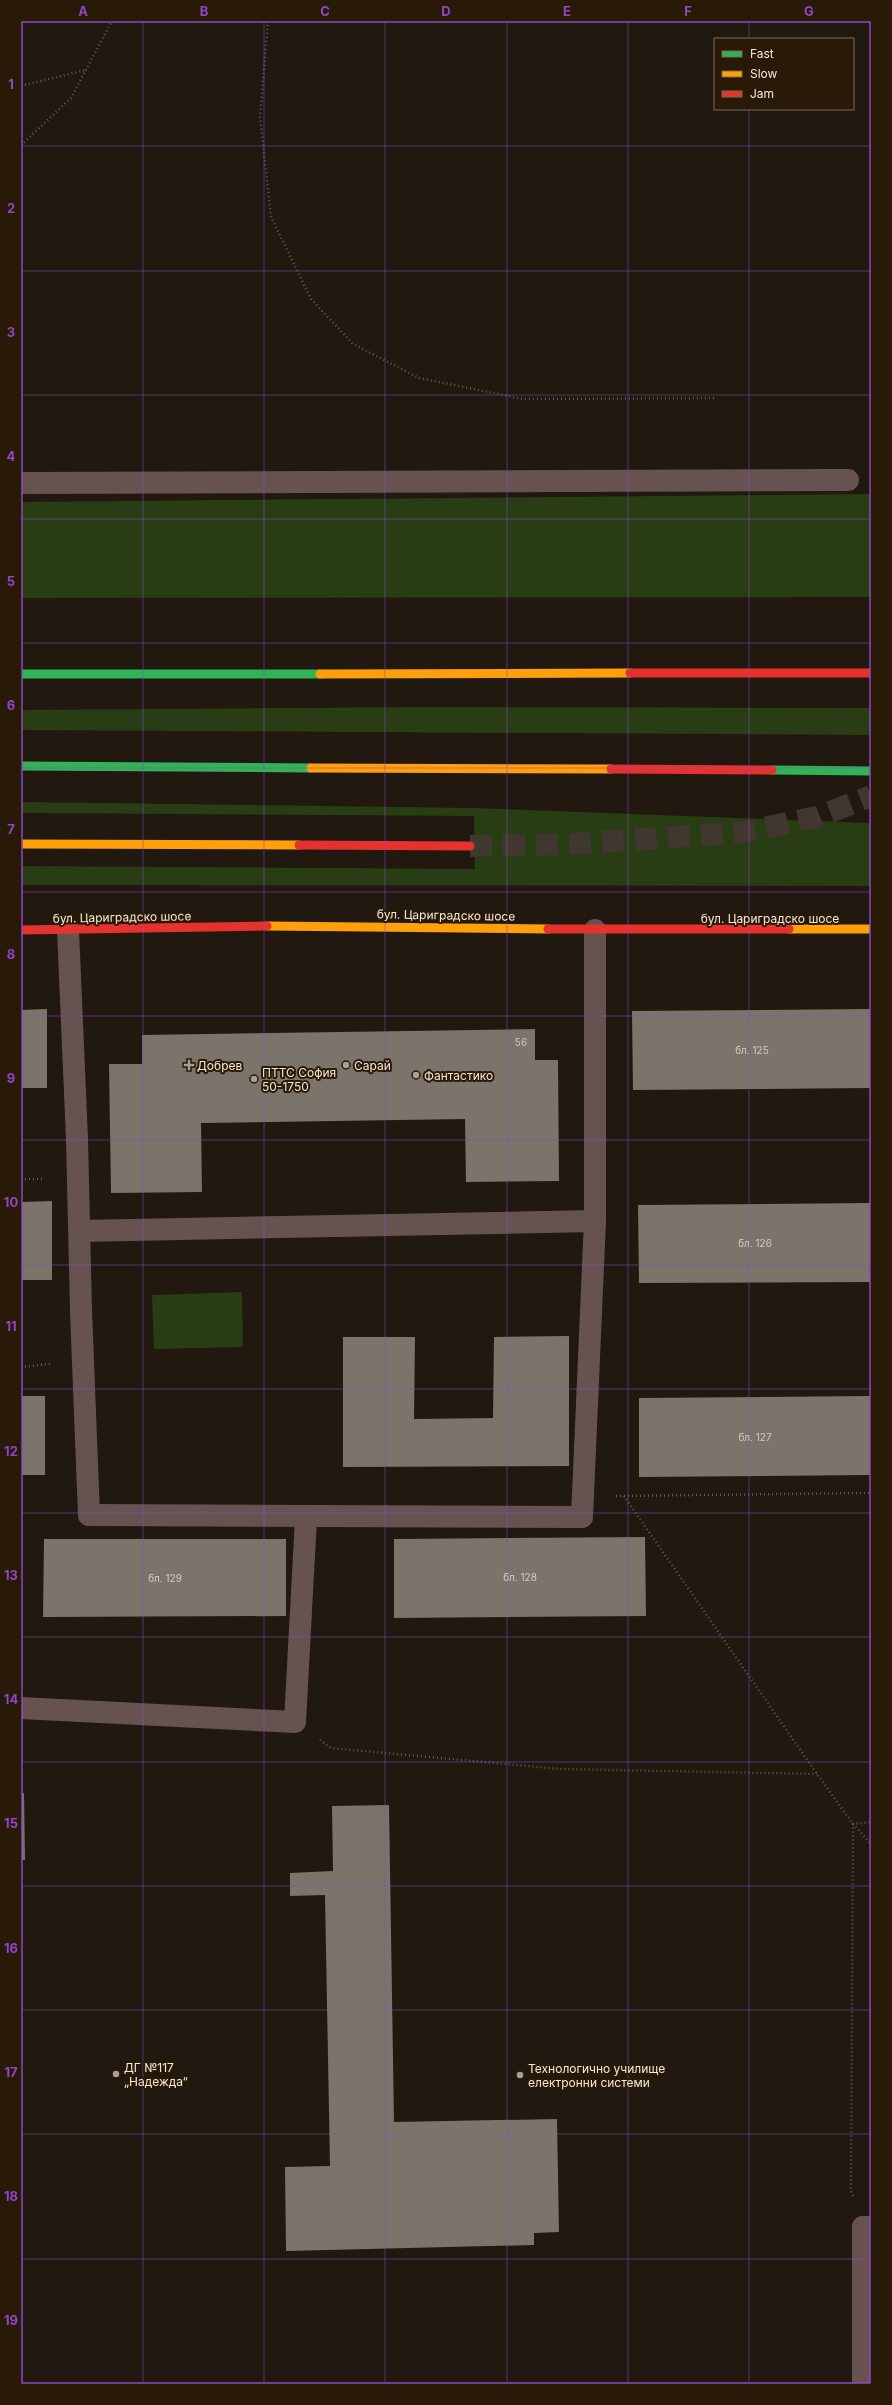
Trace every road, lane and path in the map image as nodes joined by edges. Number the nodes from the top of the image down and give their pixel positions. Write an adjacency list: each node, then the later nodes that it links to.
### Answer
1 (112, 21): 3 (path)
2 (268, 21): 6 (path)
3 (86, 70): 4 (path); 5 (path)
4 (21, 86)
5 (21, 145)
6 (716, 398)
7 (848, 480): 8 (street)
8 (21, 483)
9 (871, 672): 10 (main road)
10 (21, 674)
11 (21, 766): 12 (main road)
12 (871, 771)
13 (21, 844): 14 (main road)
14 (470, 846)
15 (871, 929): 18 (main road, бул. Цариградско шосе)
16 (21, 930): 17 (main road, бул. Цариградско шосе)
17 (68, 930): 18 (main road, бул. Цариградско шосе); 22 (street)
18 (595, 930): 21 (street)
19 (21, 1179): 20 (path)
20 (28, 1179)
21 (595, 1221): 22 (street); 24 (street)
22 (80, 1231): 26 (street)
23 (871, 1493): 25 (path)
24 (583, 1496): 25 (path); 26 (street)
25 (624, 1496): 29 (path)
26 (306, 1518): 28 (street)
27 (21, 1708): 28 (street)
28 (295, 1722): 29 (path)
29 (817, 1774): 31 (path)
30 (871, 1822): 31 (path)
31 (853, 1824): 32 (path); 33 (path)
32 (871, 1844)
33 (867, 2227): 34 (street)
34 (862, 2384)

